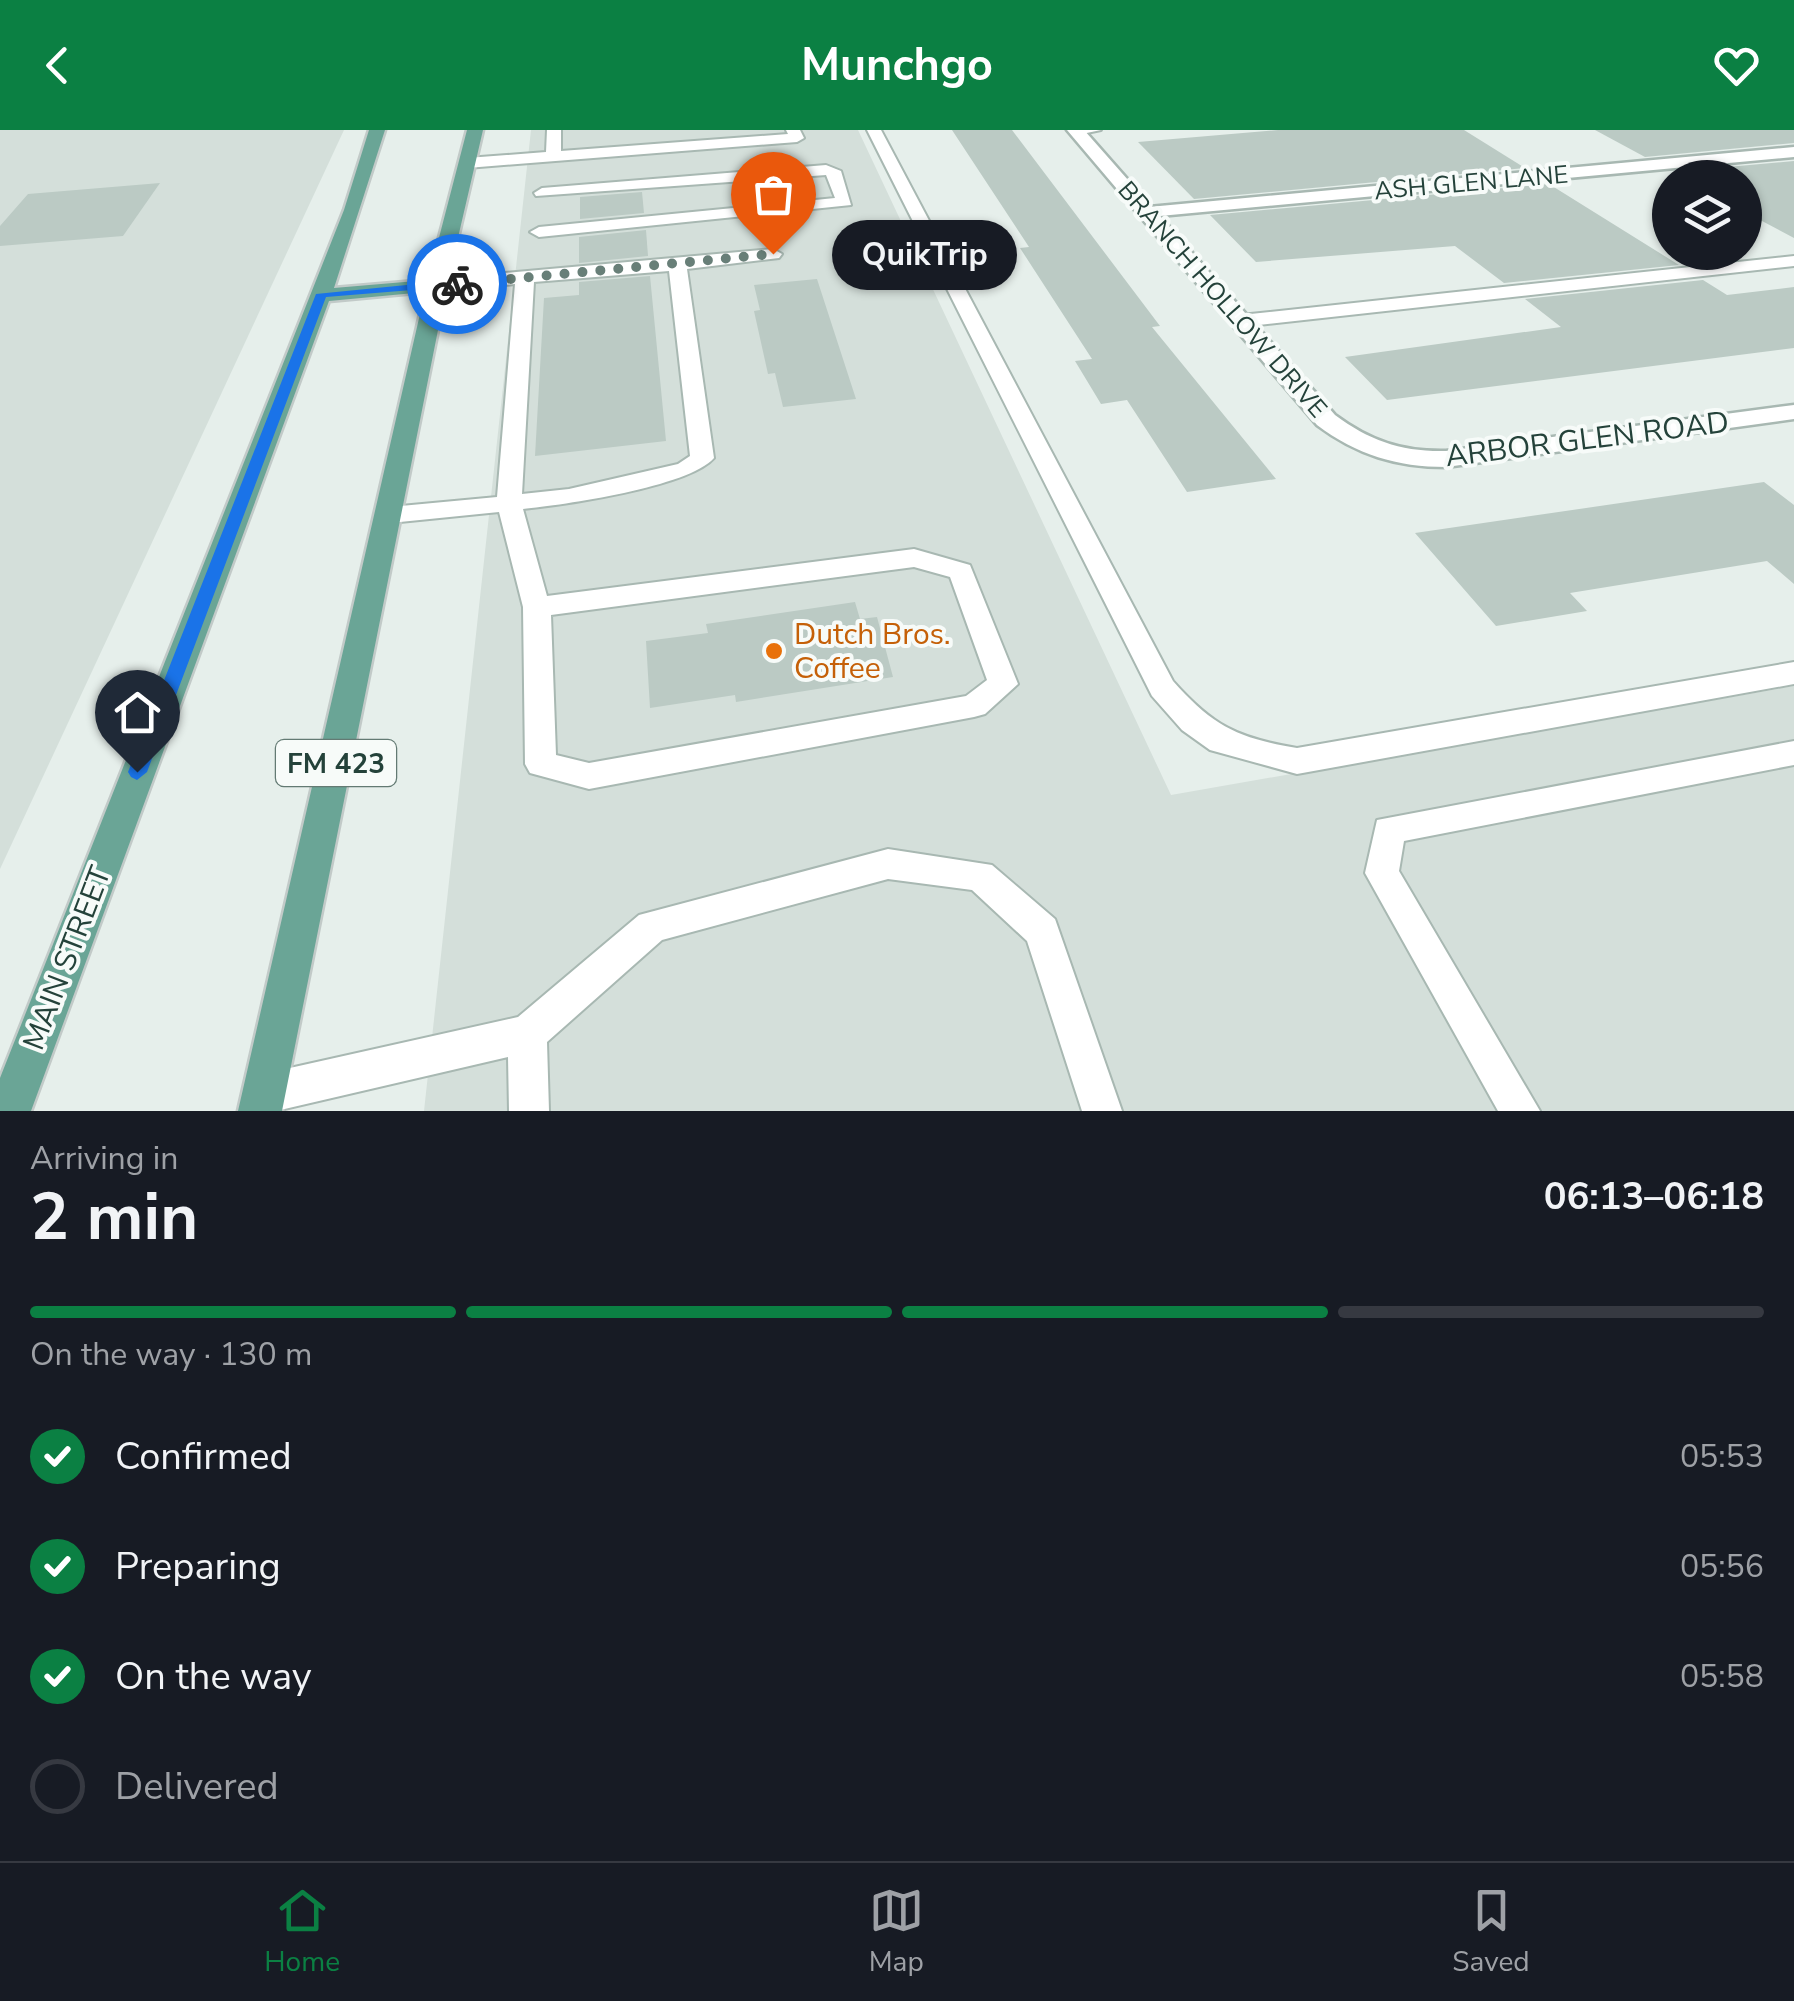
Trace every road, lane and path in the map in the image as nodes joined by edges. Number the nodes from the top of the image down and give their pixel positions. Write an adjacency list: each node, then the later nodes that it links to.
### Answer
1 (377, 130): 18 (main road, MAIN STREET)
2 (475, 130): 10 (main road, FM 423)
3 (554, 130): 9 (lane)
4 (793, 130): 9 (lane)
5 (874, 130): 25 (lane)
6 (1094, 130): 7 (lane)
7 (1076, 131): 12 (street, BRANCH HOLLOW DRIVE)
8 (1794, 152): 12 (street, ASH GLEN LANE)
9 (548, 157): 10 (lane); 11 (lane)
10 (467, 163): 17 (main road, FM 423)
11 (542, 193): 14 (lane); 14 (lane)
12 (1149, 212): 19 (street, BRANCH HOLLOW DRIVE)
13 (773, 254): 16 (lane)
14 (535, 260): 16 (lane); 17 (lane); 22 (lane)
15 (1794, 261): 19 (lane)
16 (677, 265): 22 (lane)
17 (436, 285): 18 (main road); 23 (main road, FM 423)
18 (322, 294): 29 (main road, MAIN STREET)
19 (1241, 321): 21 (street, BRANCH HOLLOW DRIVE)
20 (1794, 412): 21 (street, ARBOR GLEN ROAD)
21 (1380, 454)
22 (508, 504): 23 (lane); 24 (lane)
23 (390, 515): 28 (main road, FM 423)
24 (538, 606): 24 (lane)
25 (1794, 673)
26 (1794, 752): 32 (lane)
27 (527, 1034): 28 (lane); 30 (lane); 31 (lane)
28 (262, 1103)
29 (9, 1111)
30 (529, 1111)
31 (1102, 1111)
32 (1520, 1111)

